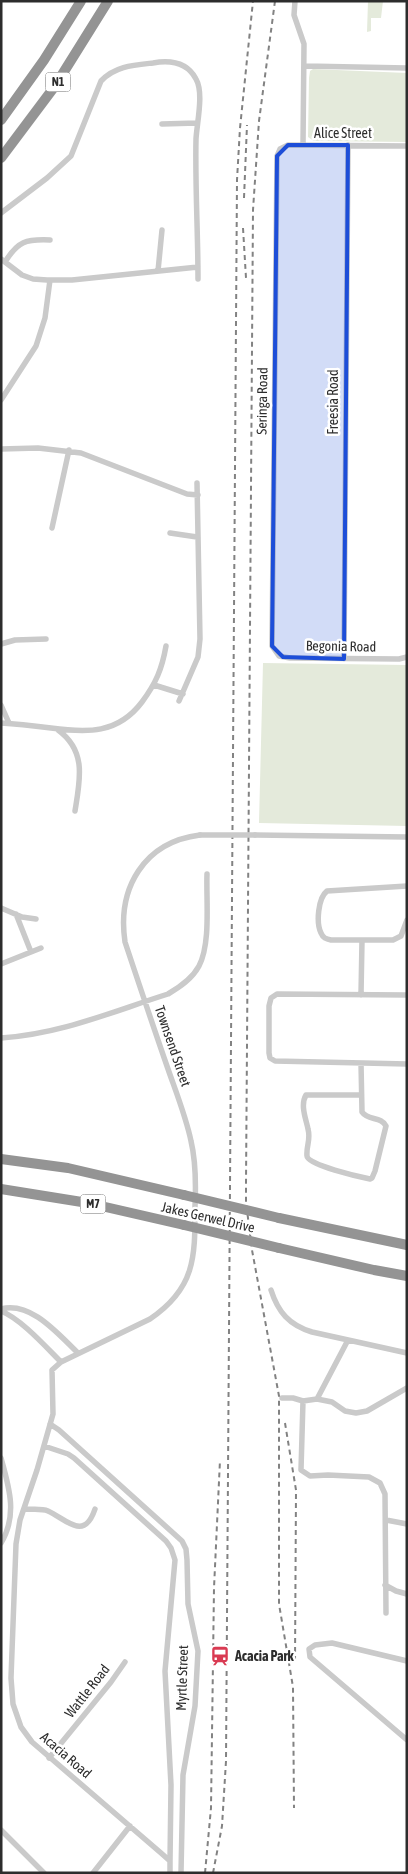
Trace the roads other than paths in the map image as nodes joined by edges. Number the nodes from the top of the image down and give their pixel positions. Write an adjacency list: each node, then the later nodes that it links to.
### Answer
1 (81, 1): 6 (highway, N1)
2 (108, 1): 13 (highway, N1)
3 (295, 1): 4 (street)
4 (305, 66): 5 (street); 9 (street)
5 (407, 68)
6 (1, 120)
7 (197, 123): 8 (street); 14 (street); 18 (street)
8 (162, 124)
9 (303, 145): 10 (street, Alice Street); 12 (street, Alice Street)
10 (348, 145): 11 (street, Alice Street); 35 (street, Freesia Road)
11 (407, 146)
12 (280, 149): 33 (street, Seringa Road)
13 (1, 158)
14 (1, 213)
15 (162, 230): 19 (street)
16 (50, 240): 17 (street)
17 (3, 260): 21 (street)
18 (198, 267): 19 (street); 20 (street)
19 (158, 271): 21 (street)
20 (198, 279)
21 (50, 280): 22 (street)
22 (1, 400)
23 (1, 448): 24 (street)
24 (69, 450): 26 (street); 27 (street)
25 (197, 483): 26 (street)
26 (198, 495): 29 (street)
27 (52, 528)
28 (170, 533): 29 (street)
29 (198, 537): 37 (street)
30 (46, 640): 31 (street)
31 (1, 644)
32 (166, 646): 36 (street)
33 (276, 653): 35 (street, Begonia Road)
34 (407, 657): 35 (street, Begonia Road)
35 (344, 659)
36 (154, 685): 37 (street); 42 (street)
37 (182, 694): 38 (street)
38 (179, 701)
39 (1, 705): 41 (street)
40 (1, 722): 41 (street)
41 (9, 723): 42 (street)
42 (56, 729): 43 (street)
43 (75, 811)
44 (407, 836): 57 (street, Townsend Street, bridge)
45 (207, 874): 57 (street)
46 (407, 886): 51 (street)
47 (1, 908): 48 (street)
48 (16, 914): 49 (street); 53 (street)
49 (36, 919)
50 (407, 920): 51 (street)
51 (362, 940): 55 (street)
52 (40, 948): 53 (street)
53 (31, 952): 54 (street)
54 (1, 964)
55 (361, 995): 56 (street); 59 (street)
56 (407, 995)
57 (144, 1001): 58 (street); 69 (street, Townsend Street)
58 (1, 1038)
59 (361, 1063): 60 (street); 61 (street)
60 (407, 1064)
61 (360, 1096): 61 (street)
62 (1, 1159): 64 (highway, Jakes Gerwel Drive / M7, bridge)
63 (1, 1189): 65 (highway, Jakes Gerwel Drive / M7, bridge)
64 (407, 1245)
65 (407, 1276)
66 (271, 1290): 68 (street)
67 (1, 1310): 69 (street); 71 (street)
68 (348, 1340): 70 (street); 74 (street)
69 (78, 1353): 71 (street, Townsend Street)
70 (407, 1353)
71 (61, 1362): 76 (street, Acacia Road)
72 (407, 1388): 74 (street)
73 (282, 1398): 75 (street)
74 (316, 1399): 75 (street)
75 (303, 1401): 82 (street)
76 (50, 1424): 77 (street, Acacia Road); 98 (street, Myrtle Street)
77 (44, 1446): 80 (street, Acacia Road); 94 (street)
78 (1, 1458): 79 (street)
79 (5, 1482): 84 (street)
80 (24, 1509): 81 (street); 91 (street, Acacia Road)
81 (95, 1509)
82 (386, 1520): 83 (street); 85 (street)
83 (407, 1524)
84 (1, 1543)
85 (385, 1585): 86 (street); 87 (street)
86 (407, 1594)
87 (386, 1613)
88 (407, 1661): 90 (street)
89 (125, 1662): 91 (street, Wattle Road)
90 (407, 1740)
91 (49, 1758): 92 (street, Acacia Road)
92 (130, 1826): 94 (street, Acacia Road); 96 (street)
93 (1, 1830): 95 (street)
94 (170, 1861): 97 (street)
95 (44, 1873)
96 (93, 1873)
97 (170, 1873)
98 (181, 1873)

